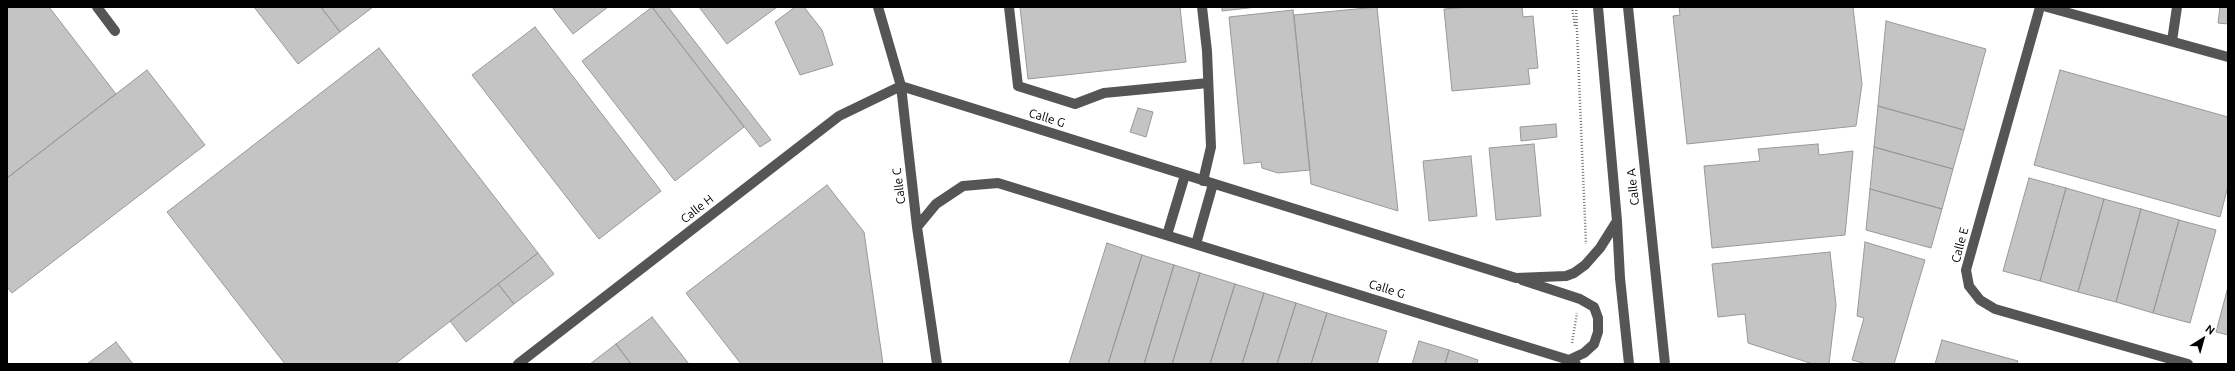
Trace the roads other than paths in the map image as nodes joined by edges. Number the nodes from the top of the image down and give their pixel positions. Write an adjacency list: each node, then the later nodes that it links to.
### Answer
1 (97, 7): 12 (street)
2 (878, 7): 16 (street, Calle C)
3 (1009, 7): 15 (street)
4 (1202, 7): 15 (street)
5 (1598, 7): 20 (street, Calle A)
6 (1628, 7): 11 (street, Calle A)
7 (1635, 7): 11 (street)
8 (2040, 7): 30 (street, Calle E)
9 (2047, 7): 13 (street)
10 (2177, 7): 13 (street)
11 (1629, 26): 29 (street, Calle A)
12 (115, 31)
13 (2172, 41): 14 (street)
14 (2228, 57)
15 (1208, 83): 18 (street)
16 (901, 86): 17 (street, Calle G); 21 (street, Calle C); 26 (street, Calle H)
17 (1185, 175): 18 (street, Calle G); 22 (street)
18 (1203, 180): 19 (street, Calle G)
19 (1214, 184): 23 (street); 24 (street, Calle G)
20 (1617, 221): 24 (street, Calle G); 28 (street, Calle A)
21 (917, 227): 22 (street, Calle G); 27 (street, Calle C)
22 (1168, 235): 23 (street, Calle G)
23 (1196, 244): 25 (street, Calle G)
24 (1516, 278): 25 (street, Calle G)
25 (1573, 362)
26 (518, 364)
27 (937, 364)
28 (1629, 364)
29 (1665, 364)
30 (2188, 364)

